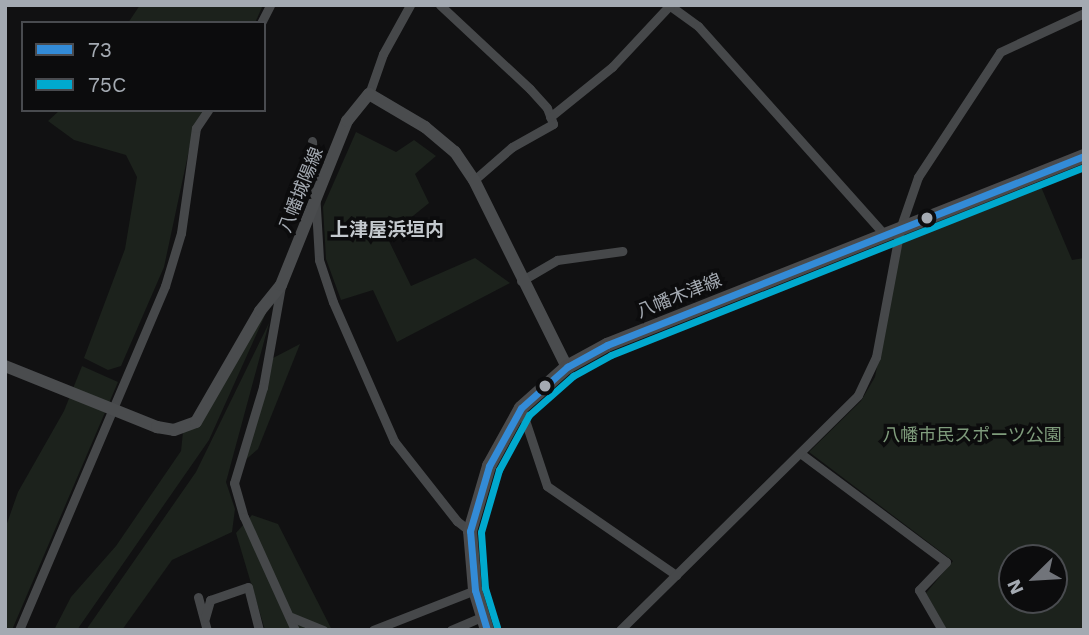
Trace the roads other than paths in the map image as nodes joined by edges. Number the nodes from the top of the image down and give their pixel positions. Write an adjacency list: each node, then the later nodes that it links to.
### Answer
1 (270, 5): 6 (street)
2 (410, 5): 7 (street)
3 (440, 5): 9 (street)
4 (670, 5): 9 (street); 15 (street)
5 (1084, 13): 14 (street)
6 (262, 21)
7 (369, 94): 12 (main road); 13 (main road, 八幡城陽線)
8 (207, 112): 21 (street)
9 (550, 117): 12 (street)
10 (312, 141): 13 (street)
11 (1084, 156): 14 (main road, 八幡木津線)
12 (474, 180): 17 (main road)
13 (314, 206): 18 (main road, 八幡城陽線); 24 (street)
14 (900, 229): 15 (main road, 八幡木津線); 23 (street)
15 (884, 234): 20 (main road, 八幡木津線)
16 (622, 251): 17 (street)
17 (521, 281): 20 (main road)
18 (281, 285): 21 (main road, 八幡城陽線); 28 (street)
19 (5, 366): 21 (main road, 八幡城陽線)
20 (567, 367): 22 (main road, 八幡木津線)
21 (113, 407): 31 (street)
22 (520, 408): 24 (main road, 八幡木津線); 25 (street)
23 (800, 453): 25 (street); 39 (street)
24 (470, 531): 26 (main road, 八幡木津線)
25 (676, 575): 38 (street)
26 (475, 590): 30 (main road, 八幡木津線); 36 (street)
27 (198, 597): 29 (street)
28 (291, 617): 34 (street); 35 (street)
29 (205, 618): 32 (street); 33 (street)
30 (484, 623): 37 (street)
31 (19, 630)
32 (207, 630)
33 (259, 630)
34 (295, 630)
35 (324, 630)
36 (373, 630)
37 (451, 630)
38 (620, 630)
39 (942, 630)

